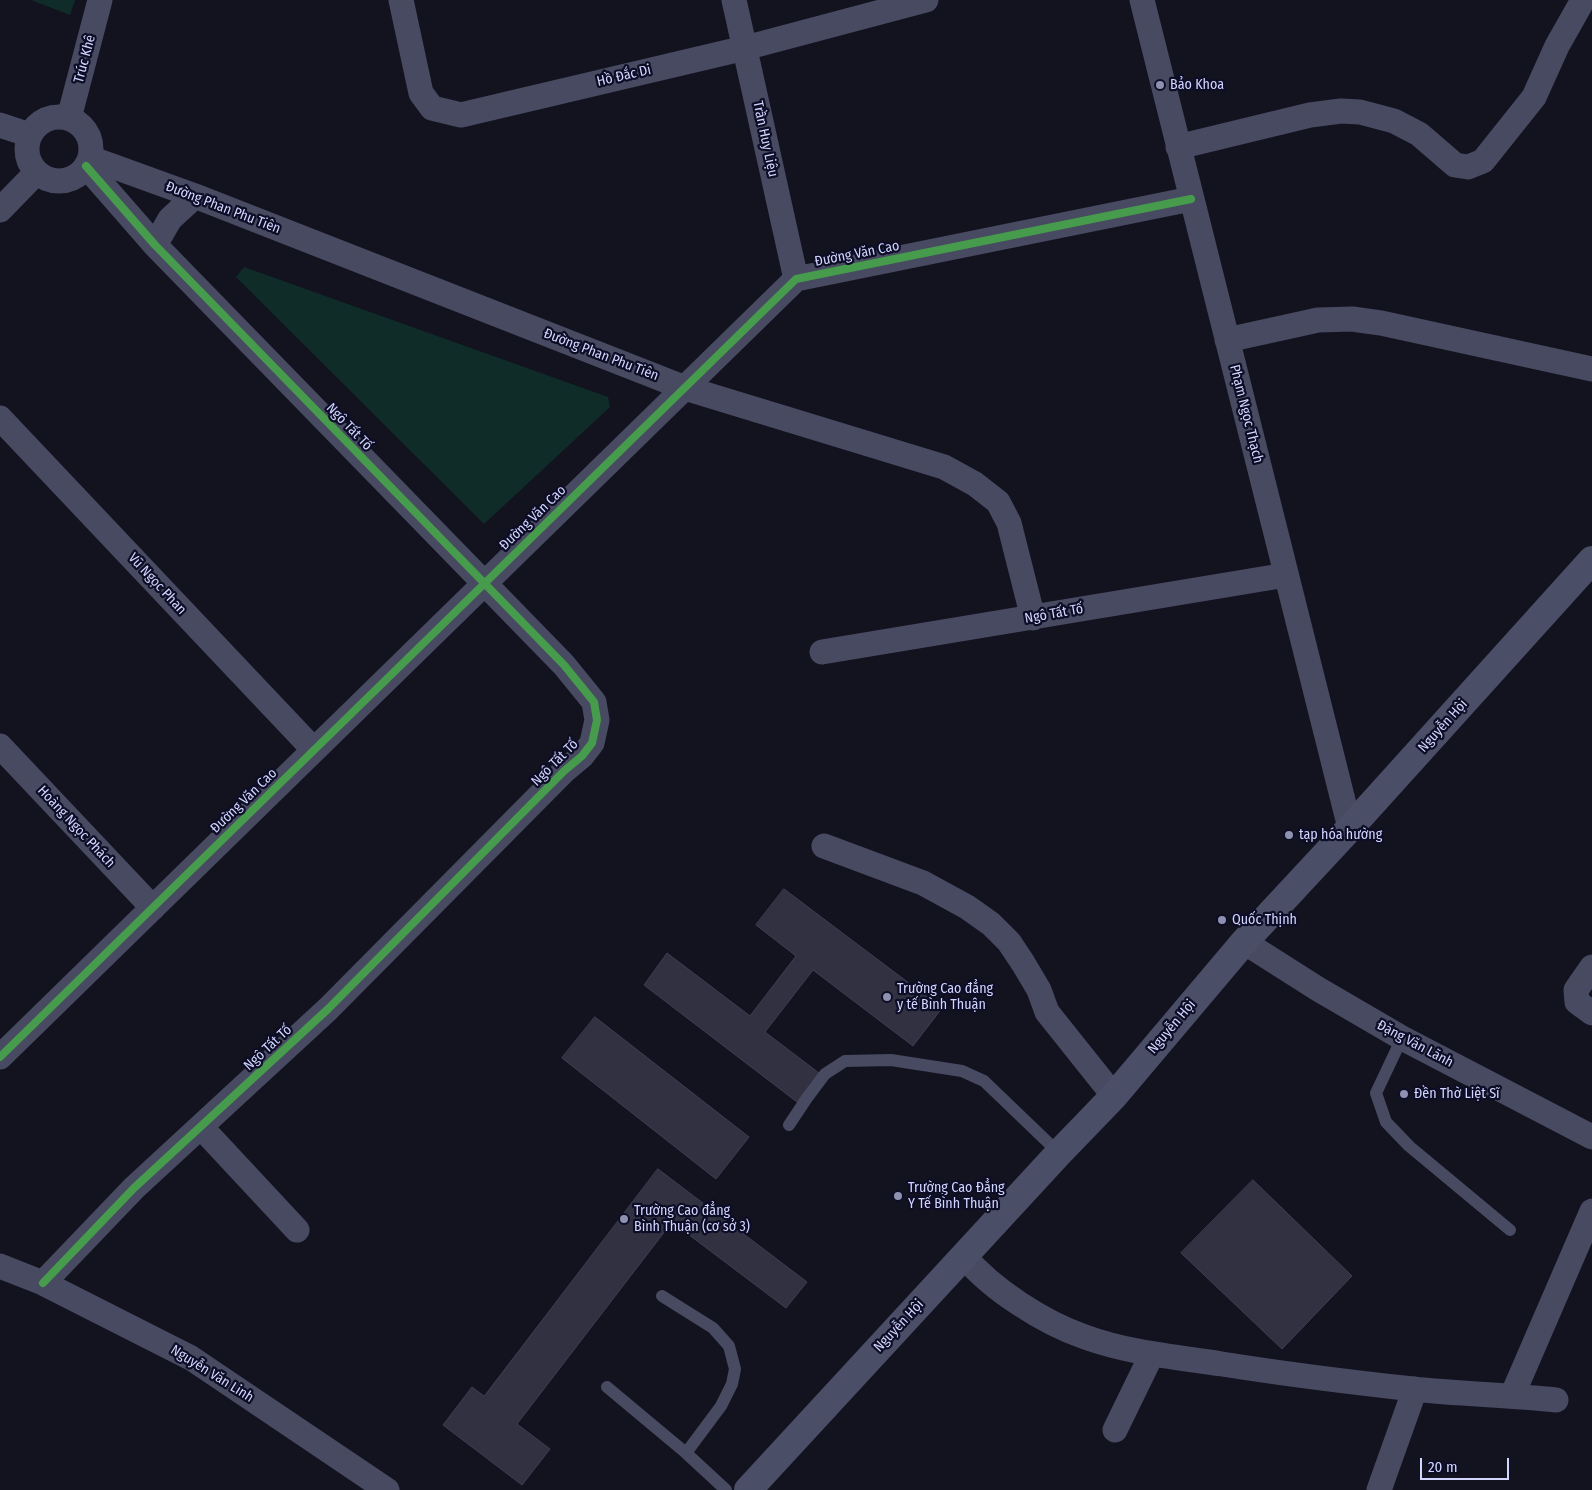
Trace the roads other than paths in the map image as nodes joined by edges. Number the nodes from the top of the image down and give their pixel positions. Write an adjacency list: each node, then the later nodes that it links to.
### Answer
1 (100, 0): 8 (street, Trúc Khê)
2 (401, 0): 7 (street, Hồ Đắc Di)
3 (734, 0): 7 (street, Trần Huy Liệu)
4 (926, 0): 7 (street, Hồ Đắc Di)
5 (1142, 0): 11 (street, Phạm Ngọc Thạch)
6 (1584, 0): 11 (street)
7 (745, 48): 18 (street, Trần Huy Liệu)
8 (69, 118): 10 (street); 12 (street)
9 (0, 125): 10 (street)
10 (30, 135): 13 (street)
11 (1178, 146): 15 (street, Phạm Ngọc Thạch)
12 (88, 162): 13 (street); 14 (street, Đường Phan Phu Tiên); 17 (street, Ngô Tất Tố)
13 (36, 172): 16 (street)
14 (195, 196): 17 (street); 21 (street, Đường Phan Phu Tiên)
15 (1191, 199): 18 (street, Đường Văn Cao); 19 (street, Phạm Ngọc Thạch)
16 (0, 210)
17 (155, 245): 25 (street, Ngô Tất Tố)
18 (796, 279): 21 (street, Đường Văn Cao)
19 (1227, 340): 20 (street); 24 (street, Phạm Ngọc Thạch)
20 (1592, 369)
21 (685, 388): 25 (street, Đường Văn Cao); 26 (street, Đường Phan Phu Tiên)
22 (0, 418): 29 (street, Vũ Ngọc Phan)
23 (1592, 560): 30 (street, Nguyễn Hội)
24 (1286, 575): 26 (street, Ngô Tất Tố); 30 (street, Phạm Ngọc Thạch)
25 (484, 583): 29 (street, Đường Văn Cao); 40 (street, Ngô Tất Tố)
26 (1033, 618): 27 (street, Ngô Tất Tố)
27 (822, 652)
28 (0, 746): 32 (street, Hoàng Ngọc Phách)
29 (314, 750): 32 (street, Đường Văn Cao)
30 (1350, 828): 33 (street, Nguyễn Hội)
31 (824, 846): 38 (street)
32 (153, 908): 37 (street, Đường Văn Cao)
33 (1244, 942): 36 (street, Đặng Văn Lãnh); 38 (street, Nguyễn Hội)
34 (1592, 967): 35 (street)
35 (1592, 1013)
36 (1402, 1038): 41 (street, Đặng Văn Lãnh); 45 (lane)
37 (0, 1058)
38 (1114, 1096): 42 (street, Nguyễn Hội)
39 (789, 1125): 42 (lane)
40 (201, 1127): 44 (street); 48 (street, Ngô Tất Tố)
41 (1591, 1132)
42 (1059, 1153): 46 (street, Nguyễn Hội)
43 (1592, 1210): 53 (street)
44 (297, 1230)
45 (1510, 1230)
46 (964, 1256): 50 (street); 59 (street, Nguyễn Hội)
47 (0, 1266): 48 (street, Nguyễn Văn Linh)
48 (43, 1283): 57 (street, Nguyễn Văn Linh)
49 (662, 1296): 56 (lane)
50 (1152, 1354): 52 (street); 55 (street)
51 (608, 1387): 56 (lane)
52 (1414, 1389): 53 (street); 60 (street)
53 (1512, 1396): 54 (street)
54 (1556, 1400)
55 (1115, 1430)
56 (686, 1452): 58 (lane)
57 (387, 1490)
58 (726, 1490)
59 (748, 1490)
60 (1380, 1490)

